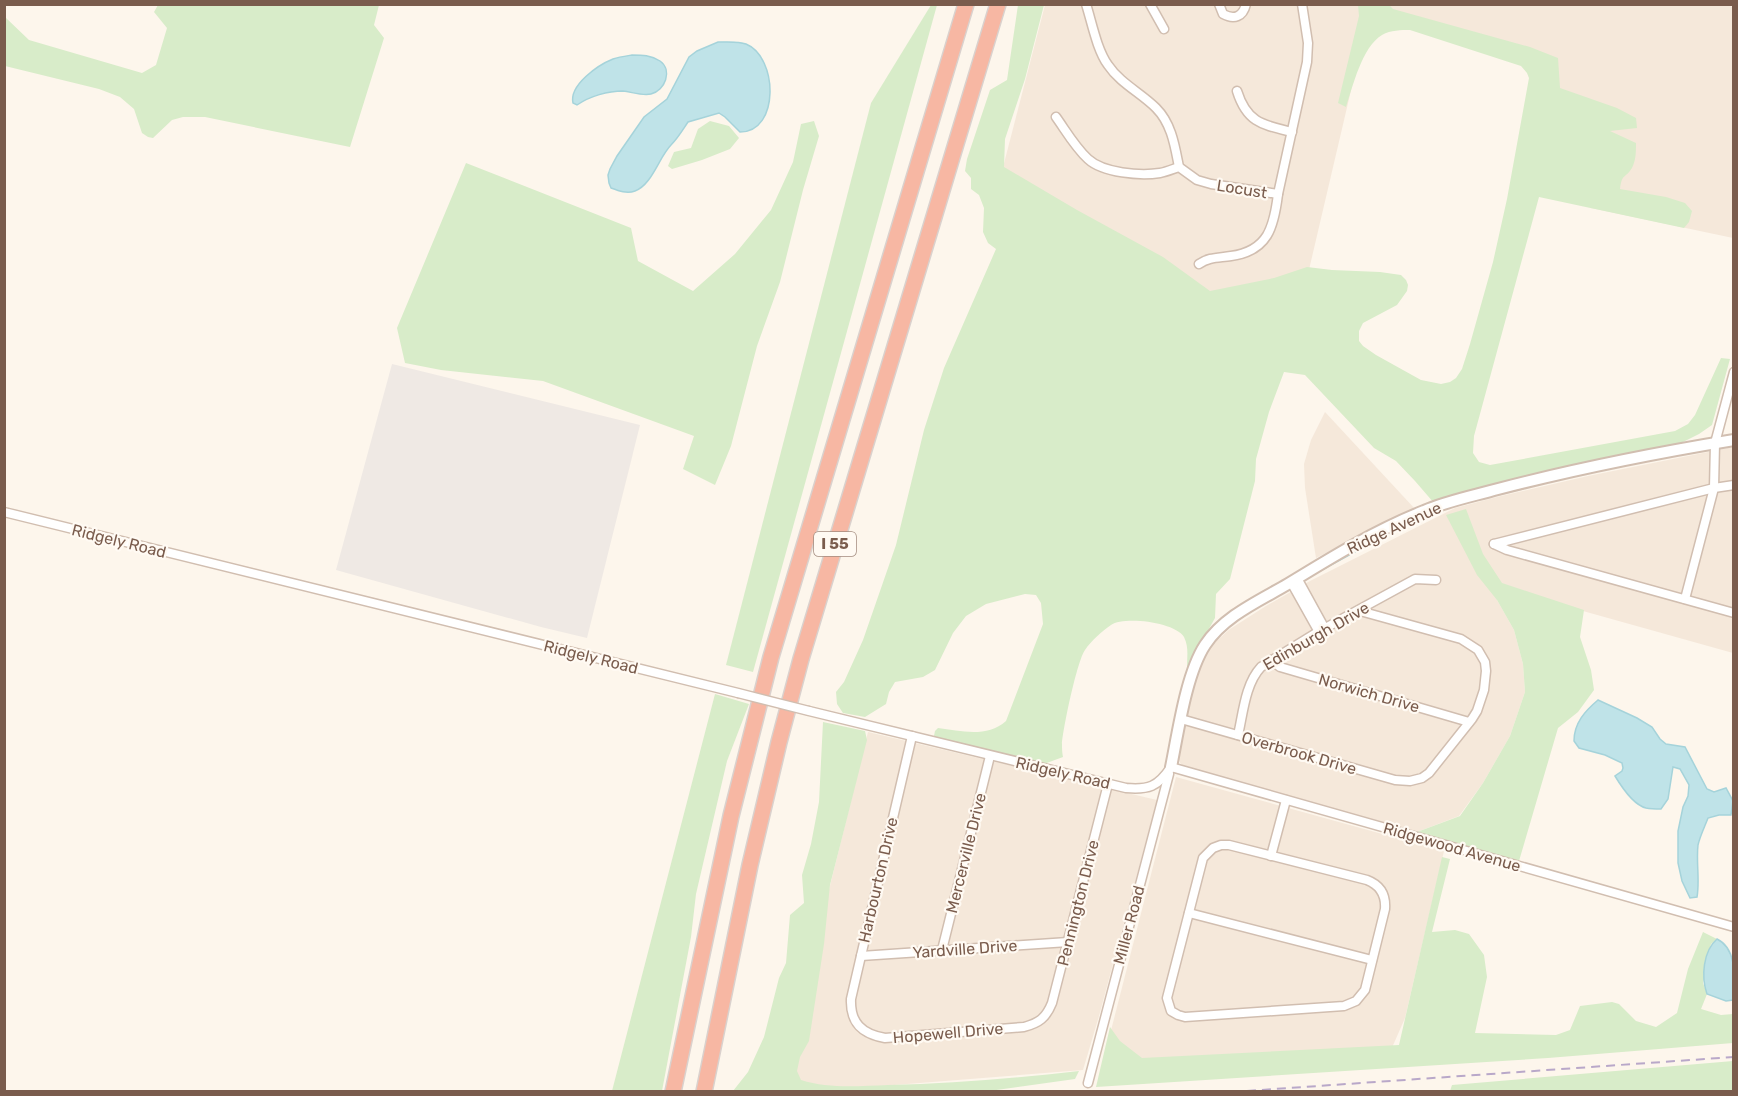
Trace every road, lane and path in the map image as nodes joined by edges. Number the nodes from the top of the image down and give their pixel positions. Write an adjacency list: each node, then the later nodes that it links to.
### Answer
1 (966, 4): 47 (highway, I 55)
2 (998, 4): 45 (highway, I 55)
3 (1150, 4): 8 (street)
4 (1219, 4): 5 (street)
5 (1246, 4)
6 (1302, 4): 11 (street)
7 (1086, 5): 12 (street)
8 (1164, 29)
9 (1237, 92): 11 (street)
10 (1056, 117): 12 (street)
11 (1292, 132): 13 (street)
12 (1179, 167): 13 (street, Locust)
13 (1278, 194): 14 (street)
14 (1198, 264)
15 (1734, 372): 17 (street)
16 (1734, 440): 17 (street, Ridge Avenue)
17 (1715, 443): 19 (street); 21 (street, Ridge Avenue)
18 (1734, 485): 19 (street)
19 (1714, 488): 23 (street); 23 (street)
20 (4, 512): 31 (street, Ridgely Road, bridge)
21 (1294, 580): 26 (street); 28 (street, Ridge Avenue)
22 (1436, 580): 24 (street, Edinburgh Drive)
23 (1685, 599): 25 (street)
24 (1360, 611): 26 (street, Edinburgh Drive); 29 (street)
25 (1734, 613)
26 (1322, 630): 27 (street, Edinburgh Drive)
27 (1270, 660): 29 (street, Norwich Drive); 30 (street, Edinburgh Drive)
28 (1181, 719): 30 (street, Overbrook Drive); 33 (street, Ridge Avenue)
29 (1469, 722): 30 (street, Overbrook Drive)
30 (1238, 735)
31 (912, 736): 32 (street, Ridgely Road); 41 (street, Harbourton Drive)
32 (990, 756): 34 (street, Ridgely Road); 40 (street, Mercerville Drive)
33 (1171, 767): 34 (street, Ridgely Road); 35 (street, Ridgewood Avenue); 46 (street, Miller Road)
34 (1108, 784): 39 (street, Pennington Drive)
35 (1286, 800): 36 (street); 38 (street, Ridgewood Avenue)
36 (1271, 856): 37 (street); 42 (street)
37 (1189, 913): 42 (street); 42 (street)
38 (1734, 927)
39 (1068, 942): 40 (street, Yardville Drive); 43 (street, Pennington Drive)
40 (942, 950): 41 (street, Yardville Drive)
41 (861, 956): 44 (street, Harbourton Drive)
42 (1372, 960)
43 (1043, 1019): 44 (street, Hopewell Drive)
44 (857, 1023)
45 (716, 1036): 48 (highway, I 55); 49 (highway)
46 (1088, 1083)
47 (674, 1092)
48 (704, 1092)
49 (712, 1092)

